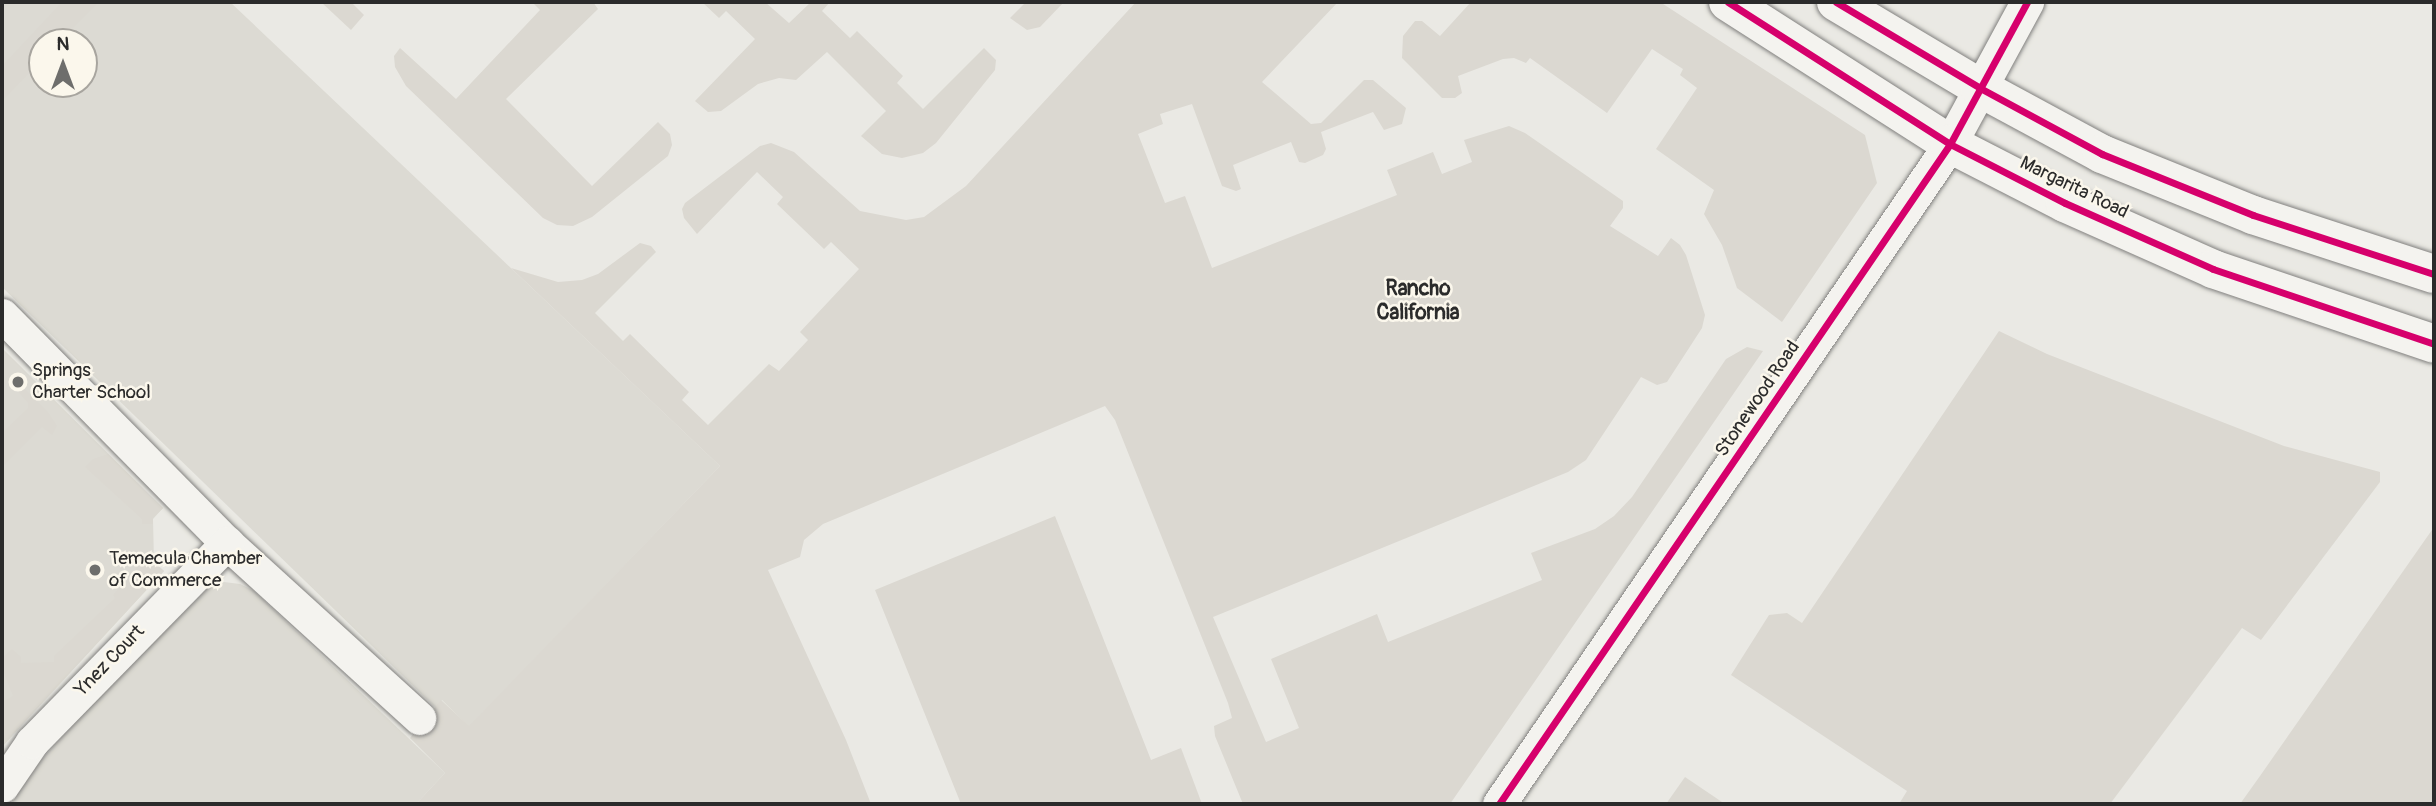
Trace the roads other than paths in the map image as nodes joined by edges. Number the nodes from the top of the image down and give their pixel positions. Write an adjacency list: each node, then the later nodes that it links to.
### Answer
1 (1728, 2): 5 (main road, Margarita Road)
2 (1836, 2): 4 (main road)
3 (2027, 2): 4 (street, Stonewood Road)
4 (1980, 88): 5 (street, Stonewood Road); 6 (main road)
5 (1950, 144): 8 (main road, Margarita Road); 12 (street, Stonewood Road)
6 (2434, 274)
7 (2, 315): 9 (street)
8 (2434, 344)
9 (227, 542): 10 (street); 11 (street, Ynez Court)
10 (419, 718)
11 (2, 786)
12 (1499, 804)

